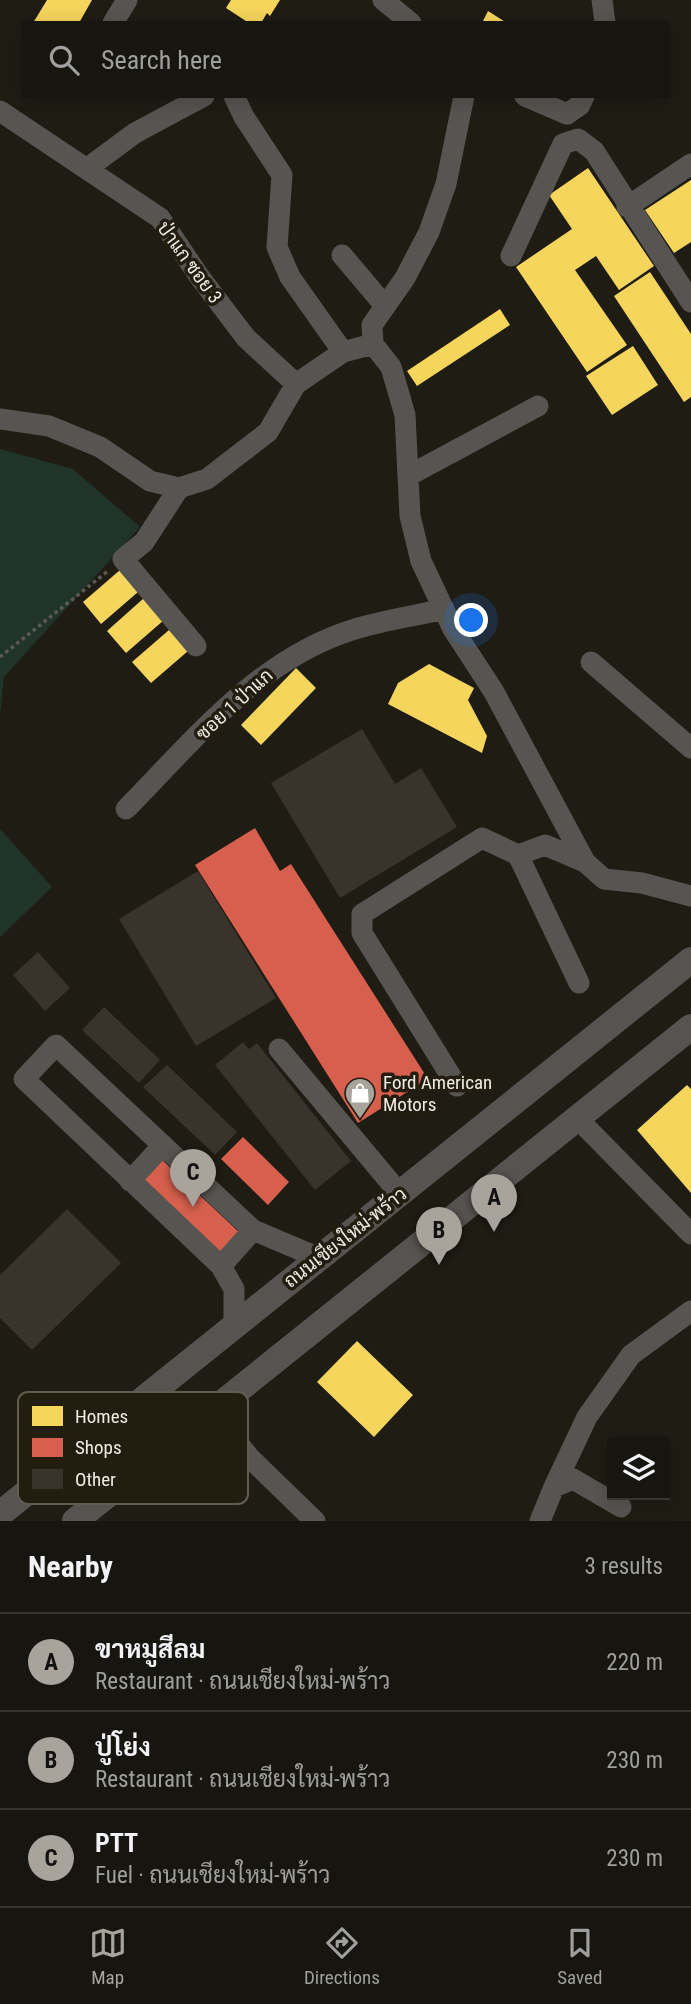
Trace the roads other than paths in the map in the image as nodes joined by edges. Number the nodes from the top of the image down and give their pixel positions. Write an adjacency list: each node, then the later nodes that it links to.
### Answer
1 (127, 0): 4 (street)
2 (383, 0): 5 (street)
3 (602, 0): 6 (street)
4 (114, 21)
5 (409, 21)
6 (606, 21)
7 (201, 98): 14 (street)
8 (235, 98): 21 (street)
9 (464, 98): 19 (street)
10 (530, 98): 11 (street)
11 (583, 98)
12 (0, 111): 14 (street, ป่าแก ซอย 3)
13 (691, 164): 15 (street)
14 (89, 167): 22 (street, ป่าแก ซอย 3)
15 (627, 206): 17 (street); 18 (street)
16 (342, 255): 19 (street)
17 (511, 256)
18 (691, 302)
19 (385, 306): 20 (street)
20 (373, 344): 21 (street); 25 (street)
21 (344, 352): 22 (street)
22 (296, 384): 26 (street)
23 (538, 406): 25 (street)
24 (0, 419): 26 (street)
25 (408, 476): 27 (street)
26 (178, 488): 28 (street)
27 (444, 609): 31 (street, ซอย 1 ป่าแก); 33 (street)
28 (196, 646)
29 (591, 662): 30 (street)
30 (691, 748)
31 (126, 809)
32 (518, 855): 33 (street); 36 (street); 39 (street)
33 (585, 862): 34 (street)
34 (690, 889)
35 (691, 960): 43 (main road, ถนนเชียงใหม่-พร้าว)
36 (579, 983)
37 (691, 1027): 40 (main road)
38 (279, 1049): 43 (street)
39 (457, 1086)
40 (577, 1118): 45 (street); 51 (main road)
41 (163, 1145): 42 (street); 42 (street); 44 (street)
42 (130, 1181): 47 (street)
43 (400, 1194): 46 (main road, ถนนเชียงใหม่-พร้าว)
44 (253, 1230): 46 (street); 47 (street)
45 (691, 1234)
46 (319, 1258): 49 (main road, ถนนเชียงใหม่-พร้าว)
47 (221, 1266): 49 (street)
48 (691, 1311): 53 (street)
49 (234, 1325): 50 (main road, ถนนเชียงใหม่-พร้าว)
50 (151, 1392)
51 (236, 1392)
52 (248, 1456): 59 (street)
53 (554, 1487): 56 (street); 60 (street)
54 (18, 1499): 57 (main road, ถนนเชียงใหม่-พร้าว)
55 (96, 1504): 58 (main road)
56 (621, 1507)
57 (0, 1514)
58 (75, 1521)
59 (315, 1521)
60 (540, 1521)

